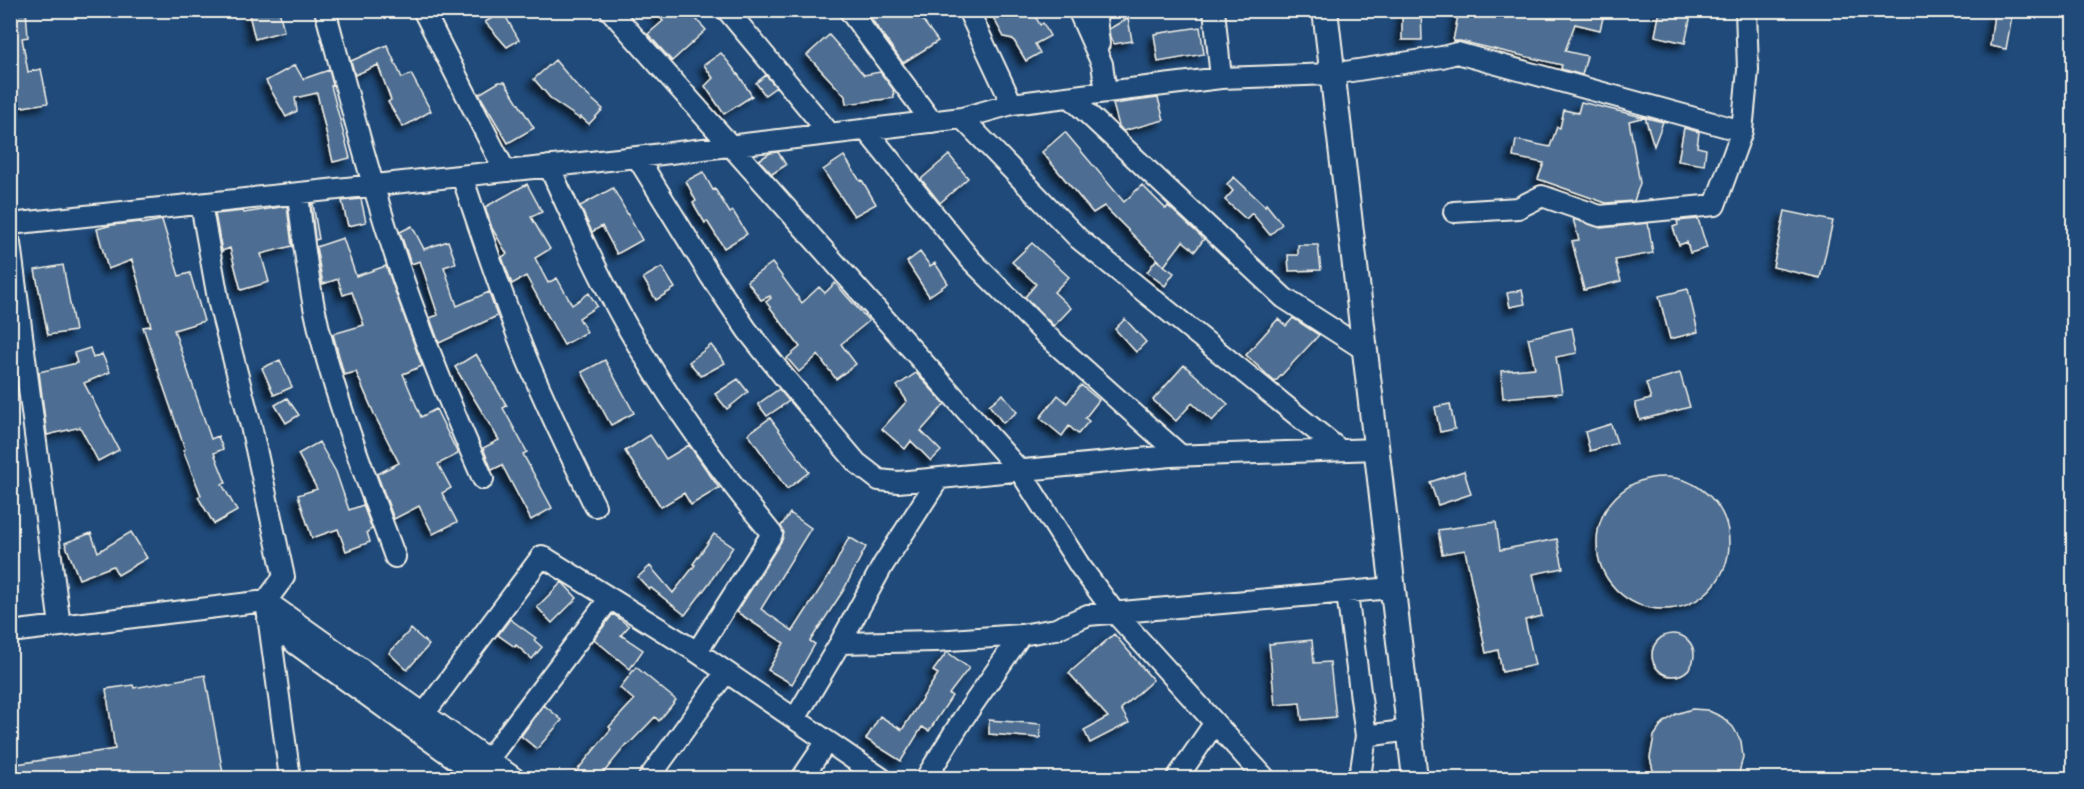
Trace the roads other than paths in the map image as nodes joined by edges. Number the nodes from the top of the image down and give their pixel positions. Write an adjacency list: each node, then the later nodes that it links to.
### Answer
1 (325, 10): 28 (street)
2 (423, 10): 26 (street)
3 (610, 10): 23 (street)
4 (727, 10): 22 (street)
5 (849, 10): 19 (street)
6 (968, 10): 17 (street)
7 (1077, 10): 12 (street)
8 (1095, 10): 12 (street)
9 (1214, 10): 14 (street)
10 (1325, 10): 13 (street)
11 (1746, 10): 21 (street)
12 (1102, 64): 15 (street)
13 (1332, 74): 14 (street); 21 (street); 34 (street)
14 (1221, 78): 15 (street)
15 (1106, 92): 16 (street)
16 (1070, 97): 17 (street); 34 (street)
17 (1012, 104): 18 (street)
18 (962, 118): 19 (street); 36 (street)
19 (932, 122): 20 (street)
20 (866, 130): 22 (street); 37 (street)
21 (1742, 131): 31 (street)
22 (830, 134): 23 (street)
23 (731, 146): 24 (street); 38 (street)
24 (637, 157): 25 (street); 39 (street)
25 (549, 166): 26 (street); 52 (street)
26 (505, 171): 27 (street)
27 (462, 176): 28 (street); 41 (street)
28 (373, 186): 29 (street); 40 (street)
29 (298, 194): 30 (street); 42 (street)
30 (201, 204): 32 (street); 46 (street)
31 (1454, 212)
32 (10, 225)
33 (10, 243): 48 (street)
34 (1365, 350): 35 (street)
35 (1377, 449): 36 (street); 43 (street)
36 (1340, 450): 37 (street)
37 (1180, 455): 38 (street)
38 (1020, 471): 39 (street); 47 (street)
39 (939, 478): 51 (street)
40 (483, 479)
41 (595, 506)
42 (395, 557)
43 (1392, 588): 44 (street); 57 (street)
44 (1347, 594): 47 (street); 58 (street)
45 (610, 598): 52 (street); 54 (street); 60 (street)
46 (267, 610): 48 (street); 54 (street); 60 (street); 61 (street)
47 (1115, 613): 50 (street); 56 (street)
48 (60, 626): 49 (street)
49 (10, 632)
50 (1021, 635): 51 (street); 66 (street)
51 (840, 643): 55 (street)
52 (697, 652): 53 (street)
53 (726, 672): 55 (street); 63 (street)
54 (424, 714): 60 (street)
55 (795, 719): 59 (street)
56 (1214, 724): 67 (street); 68 (street)
57 (1410, 730): 58 (street); 70 (street)
58 (1366, 736): 69 (street)
59 (826, 741): 64 (street); 65 (street)
60 (480, 773): 62 (street)
61 (290, 778)
62 (514, 778)
63 (649, 778)
64 (802, 778)
65 (881, 778)
66 (926, 778)
67 (1177, 778)
68 (1265, 778)
69 (1356, 778)
70 (1415, 778)

